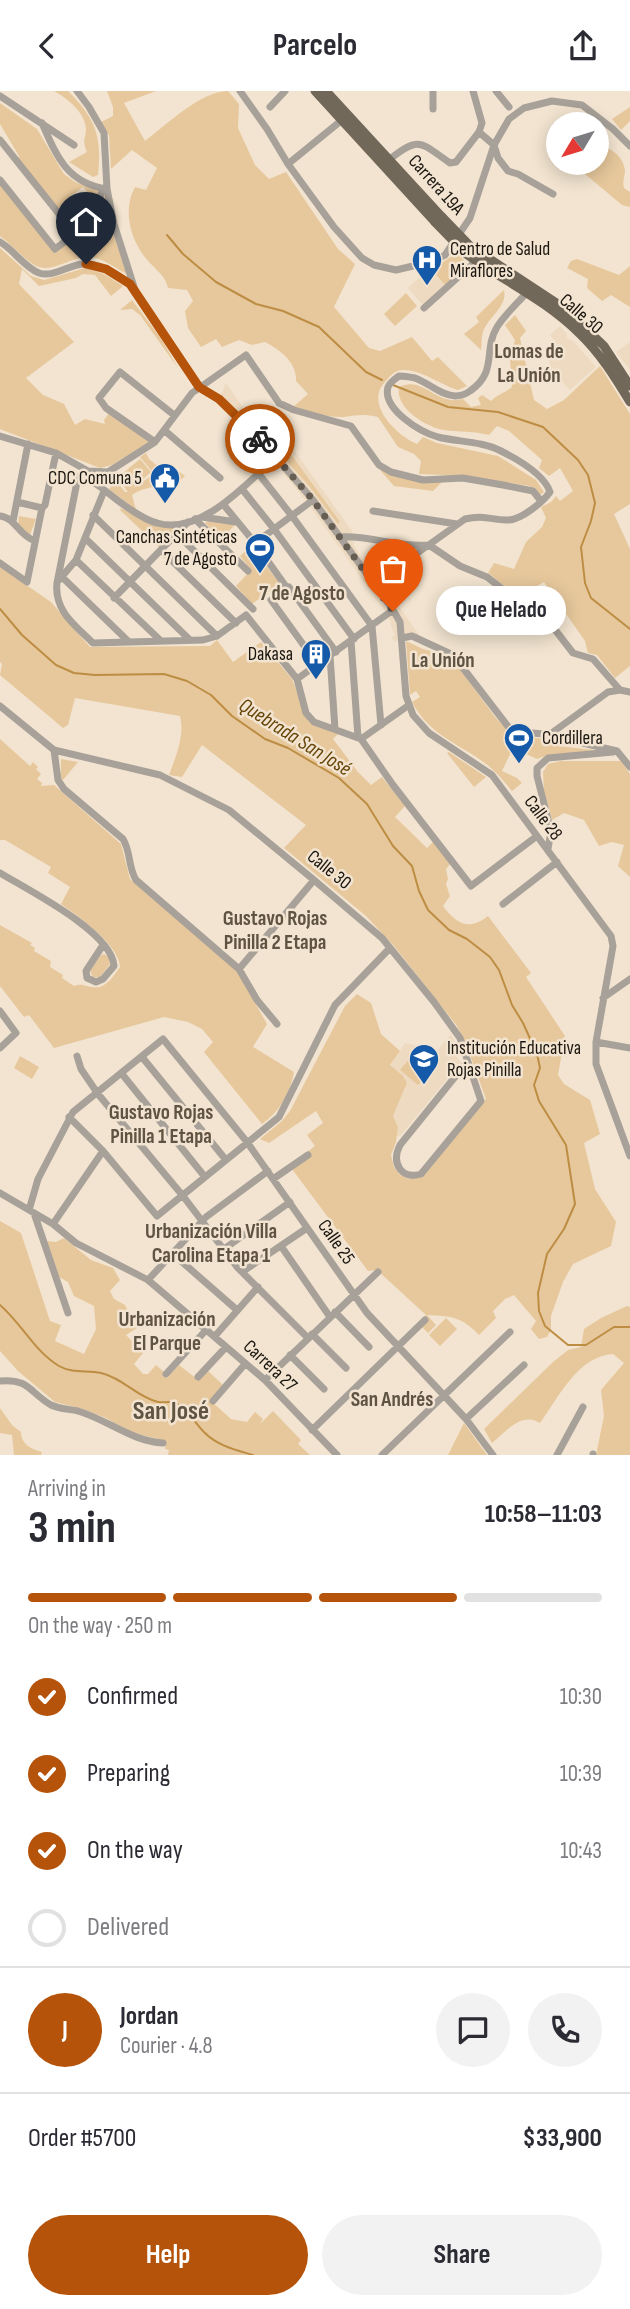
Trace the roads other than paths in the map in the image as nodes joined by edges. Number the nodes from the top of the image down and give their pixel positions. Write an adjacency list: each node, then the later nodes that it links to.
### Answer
1 (77, 91): 23 (street)
2 (240, 91): 21 (street)
3 (285, 91): 10 (street)
4 (315, 91): 13 (main road, Carrera 19A)
5 (326, 91): 20 (main road, Carrera 19A)
6 (433, 91): 12 (street)
7 (473, 91): 15 (street)
8 (496, 91): 11 (street)
9 (0, 96): 14 (street)
10 (270, 107)
11 (509, 107)
12 (433, 109)
13 (342, 120): 21 (street); 25 (main road, Carrera 19A)
14 (42, 123): 17 (street); 23 (street)
15 (479, 132): 18 (street); 20 (street)
16 (0, 140): 26 (street)
17 (74, 145)
18 (494, 145): 19 (street); 21 (street); 24 (street)
19 (630, 146)
20 (390, 159): 25 (main road, Carrera 19A)
21 (288, 164)
22 (0, 180): 26 (street)
23 (105, 189): 26 (street); 31 (street)
24 (553, 194)
25 (438, 220): 28 (main road, Carrera 19A, bridge)
26 (69, 226)
27 (0, 242): 31 (street)
28 (467, 249): 29 (main road, Carrera 19A); 30 (main road, Carrera 19A)
29 (477, 261): 30 (main road, Carrera 19A); 32 (street)
30 (529, 290): 33 (main road, Calle 30); 35 (main road, Calle 30); 51 (street)
31 (136, 293): 34 (street)
32 (424, 308)
33 (630, 386)
34 (199, 387): 36 (street); 43 (street); 51 (street)
35 (630, 402)
36 (174, 415): 37 (street); 39 (street)
37 (164, 431): 39 (street); 46 (street)
38 (1, 436): 40 (street); 41 (street)
39 (155, 442): 44 (street)
40 (28, 444): 42 (street); 52 (street)
41 (0, 446)
42 (56, 453): 44 (street); 54 (street)
43 (276, 457): 45 (street); 50 (street)
44 (88, 471): 47 (street)
45 (258, 473): 48 (street); 58 (street)
46 (220, 478)
47 (93, 483): 49 (street); 75 (street)
48 (242, 489): 53 (street); 63 (street)
49 (104, 491): 56 (street); 59 (street)
50 (313, 500): 58 (street); 65 (street)
51 (541, 501): 62 (street)
52 (17, 502): 54 (street); 60 (street)
53 (223, 504): 59 (street); 61 (street)
54 (42, 507): 67 (street)
55 (373, 511): 62 (street)
56 (93, 515): 66 (street); 73 (street)
57 (0, 516): 60 (street)
58 (292, 516): 63 (street); 84 (street)
59 (195, 519): 61 (street); 64 (street); 74 (street)
60 (13, 521): 67 (street)
61 (236, 522): 68 (street)
62 (457, 524): 69 (street)
63 (274, 529): 68 (street); 89 (street)
64 (177, 534): 70 (street); 80 (street)
65 (340, 537): 69 (street); 77 (street)
66 (85, 538): 71 (street); 76 (street)
67 (35, 541): 72 (street)
68 (255, 543): 92 (street)
69 (429, 545): 77 (street); 95 (street)
70 (162, 550): 73 (street); 83 (street)
71 (76, 560): 75 (street); 78 (street)
72 (0, 563)
73 (145, 565): 76 (street); 85 (street)
74 (248, 571)
75 (60, 580): 90 (street); 90 (street)
76 (129, 582): 78 (street); 88 (street)
77 (374, 584): 81 (street)
78 (114, 597): 91 (street)
79 (271, 600): 93 (street)
80 (253, 609)
81 (393, 611): 82 (street); 84 (street)
82 (400, 622): 86 (street); 87 (street)
83 (236, 623): 85 (street); 94 (street)
84 (372, 626): 89 (street); 99 (street)
85 (217, 636): 88 (street)
86 (412, 636): 87 (street); 101 (street)
87 (402, 638): 97 (street)
88 (190, 640): 91 (street)
89 (352, 640): 92 (street); 102 (street)
90 (128, 641): 91 (street)
91 (160, 641)
92 (333, 654): 93 (street); 100 (street)
93 (318, 665): 94 (street)
94 (297, 679): 100 (street)
95 (620, 690): 96 (street); 101 (street)
96 (630, 692)
97 (408, 705): 99 (street); 106 (street, Calle 28)
98 (0, 706): 103 (street, Calle 30)
99 (381, 725): 102 (street)
100 (335, 729): 102 (street)
101 (549, 735): 104 (street)
102 (360, 738): 106 (street)
103 (54, 750): 110 (street, Calle 30); 114 (street)
104 (617, 751): 105 (street); 107 (street)
105 (630, 767)
106 (537, 836): 107 (street, Calle 28)
107 (547, 849): 108 (street, Calle 28)
108 (557, 862): 111 (street); 116 (street, Calle 28)
109 (0, 873): 112 (street)
110 (314, 880): 113 (street, Calle 30); 114 (street)
111 (503, 904)
112 (103, 945): 112 (street)
113 (390, 948): 124 (street, Calle 30); 128 (street)
114 (239, 969): 118 (street)
115 (630, 979): 116 (street)
116 (603, 998): 119 (street, Calle 28)
117 (0, 1011): 120 (street)
118 (276, 1024)
119 (596, 1042): 121 (street); 130 (street, Calle 28)
120 (0, 1048)
121 (630, 1048)
122 (76, 1056): 126 (street)
123 (142, 1057): 125 (street); 128 (street, Calle 25); 132 (street)
124 (467, 1062): 124 (street, Calle 30)
125 (122, 1074): 126 (street); 134 (street)
126 (98, 1094): 127 (street); 137 (street)
127 (69, 1117): 129 (street); 139 (street)
128 (247, 1142): 132 (street); 133 (street, Calle 25)
129 (103, 1151): 137 (street); 141 (street)
130 (629, 1153)
131 (308, 1155): 135 (street)
132 (226, 1160): 134 (street)
133 (268, 1171): 135 (street, Calle 25); 140 (street)
134 (205, 1177): 137 (street)
135 (273, 1179): 138 (street, Calle 25)
136 (0, 1193): 139 (street, Carrera 27)
137 (183, 1196): 140 (street)
138 (290, 1202): 142 (street, Calle 25); 144 (street)
139 (31, 1211): 141 (street, Carrera 27); 152 (street)
140 (203, 1223): 144 (street); 145 (street)
141 (52, 1224): 148 (street, Carrera 27)
142 (307, 1228): 143 (street); 150 (street, Calle 25)
143 (281, 1246): 146 (street); 153 (street)
144 (224, 1249): 146 (street)
145 (173, 1254): 148 (street); 151 (street)
146 (242, 1272): 149 (street)
147 (377, 1272): 150 (street)
148 (148, 1280): 155 (street, Carrera 27)
149 (258, 1287): 151 (street); 158 (street)
150 (353, 1294): 153 (street); 161 (street, Calle 25)
151 (237, 1310): 157 (street)
152 (68, 1313)
153 (332, 1314): 158 (street); 160 (street)
154 (425, 1319): 161 (street)
155 (207, 1329): 157 (street, Carrera 27); 166 (street)
156 (510, 1332): 171 (street)
157 (215, 1336): 159 (street, Carrera 27)
158 (310, 1336): 162 (street); 165 (street)
159 (226, 1347): 163 (street, Carrera 27); 167 (street)
160 (369, 1347)
161 (398, 1347): 171 (street, Calle 25); 175 (street)
162 (290, 1355): 168 (street); 170 (street)
163 (245, 1364): 168 (street, Carrera 27); 172 (street)
164 (524, 1365): 174 (street)
165 (346, 1368)
166 (166, 1374)
167 (198, 1377)
168 (265, 1380): 175 (street, Carrera 27)
169 (0, 1381): 176 (street)
170 (324, 1389)
171 (444, 1395): 174 (street, Calle 25); 178 (street)
172 (213, 1401)
173 (583, 1407): 180 (street)
174 (466, 1419): 179 (street, Calle 25)
175 (312, 1430): 177 (street, Carrera 27)
176 (163, 1443)
177 (337, 1455)
178 (382, 1455)
179 (493, 1455)
180 (557, 1455)

